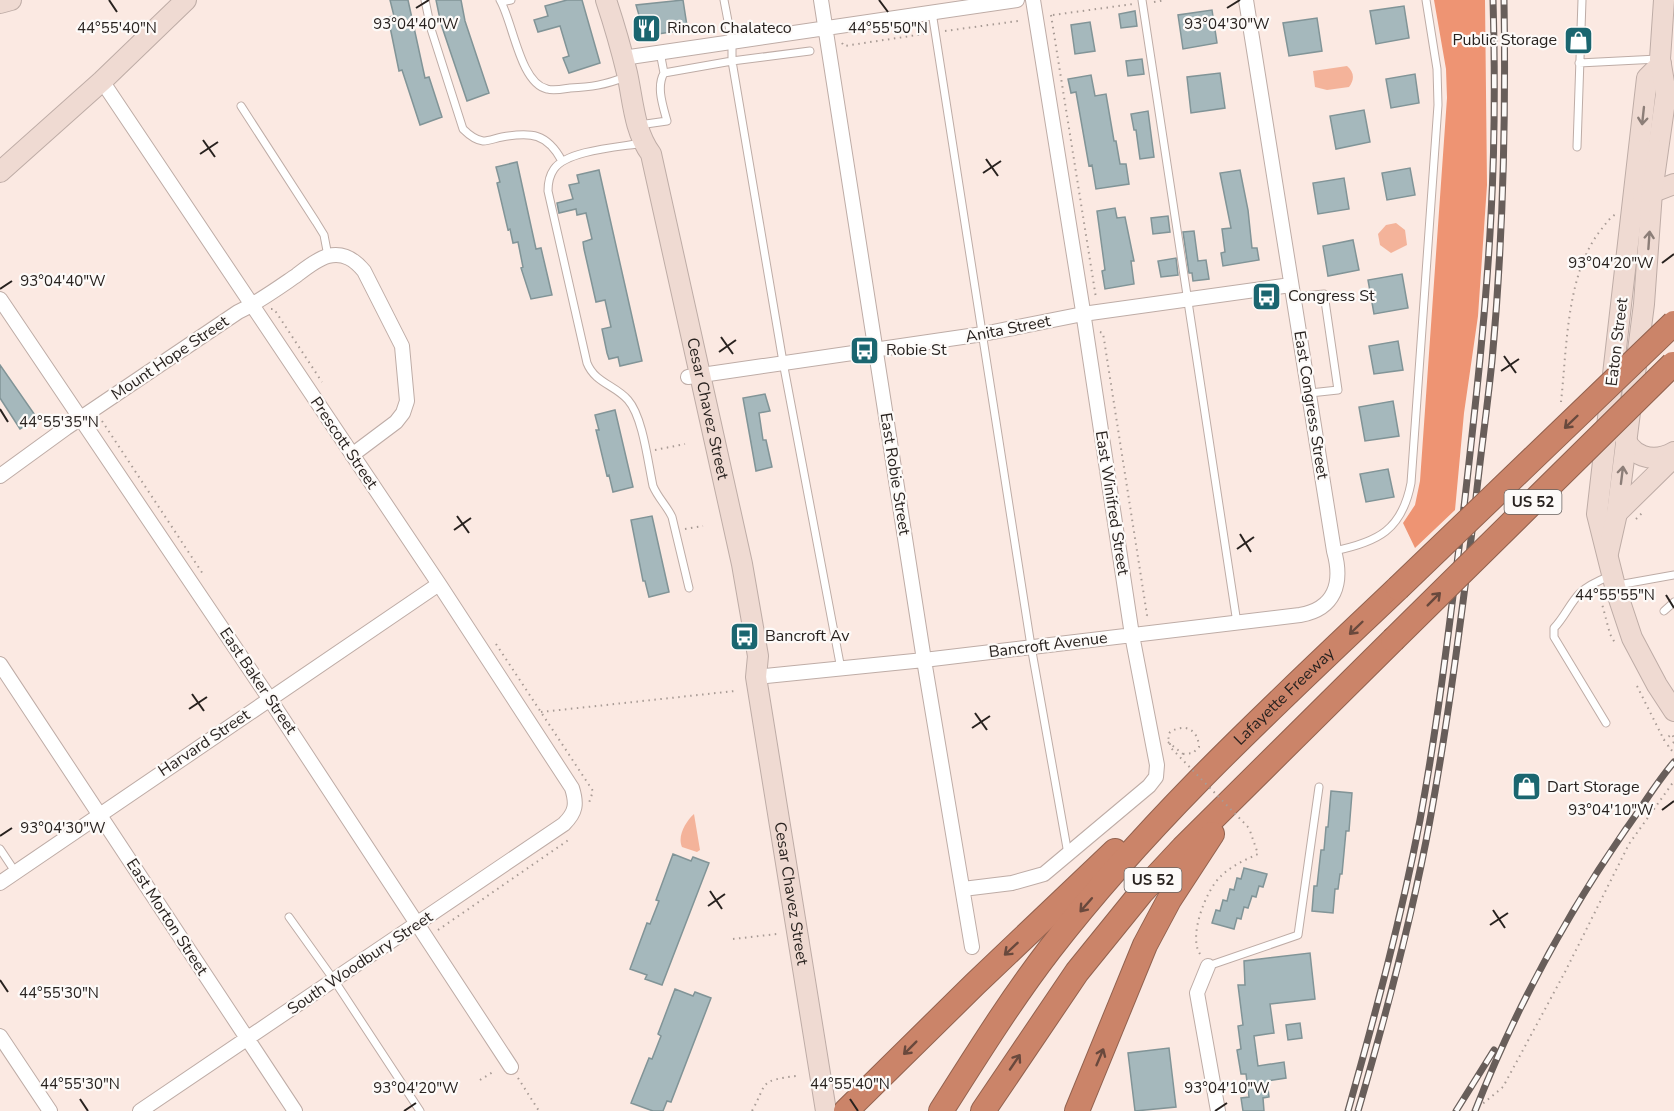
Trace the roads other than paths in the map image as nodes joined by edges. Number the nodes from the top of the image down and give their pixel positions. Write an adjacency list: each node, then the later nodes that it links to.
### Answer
1 (11, 0): 16 (street)
2 (186, 0): 27 (street)
3 (425, 0): 33 (lane)
4 (511, 0): 14 (lane)
5 (606, 0): 25 (street, Cesar Chavez Street)
6 (724, 0): 19 (lane)
7 (821, 0): 18 (street, East Robie Street)
8 (1017, 0): 17 (street)
9 (1033, 0): 43 (street, East Winifred Street)
10 (1246, 0): 39 (street, East Congress Street)
11 (1426, 0): 59 (lane)
12 (1582, 0): 24 (lane)
13 (1664, 0): 23 (street, Eaton Street)
14 (501, 1): 25 (lane)
15 (1142, 2): 41 (lane)
16 (0, 3)
17 (932, 12): 18 (street); 45 (lane)
18 (825, 27): 19 (street); 46 (street, East Robie Street)
19 (732, 42): 21 (street); 22 (lane)
20 (810, 51): 22 (lane)
21 (660, 52): 25 (street); 26 (lane)
22 (732, 61): 26 (lane); 47 (lane)
23 (1660, 61): 24 (lane); 29 (street, Eaton Street); 37 (street, Eaton Street, one-way to 37)
24 (1580, 63): 31 (lane)
25 (625, 67): 30 (street, Cesar Chavez Street)
26 (664, 73): 30 (lane)
27 (102, 81): 34 (street); 42 (street, Prescott Street)
28 (241, 106): 38 (lane)
29 (1663, 123): 32 (street); 36 (street, Eaton Street)
30 (640, 134): 33 (lane); 50 (street, Cesar Chavez Street)
31 (1577, 147)
32 (1674, 153)
33 (562, 161): 64 (lane)
34 (0, 172)
35 (1674, 184): 36 (street)
36 (1652, 192): 37 (street); 53 (street, Eaton Street, one-way to 36)
37 (1634, 203): 49 (street, Eaton Street)
38 (328, 256): 42 (street, Mount Hope Street); 55 (street)
39 (1292, 291): 41 (street, Anita Street); 51 (street, East Congress Street); 51 (lane)
40 (0, 299): 52 (street, East Baker Street)
41 (1189, 300): 43 (street, Anita Street); 68 (lane)
42 (252, 305): 52 (street, Mount Hope Street); 55 (street, Prescott Street)
43 (1083, 314): 45 (street, Anita Street); 69 (street, East Winifred Street)
44 (1674, 323): 79 (highway, Lafayette Freeway / US 52, one-way to 79, bridge)
45 (982, 334): 46 (street, Anita Street); 70 (lane)
46 (875, 350): 47 (street, Anita Street); 71 (street, East Robie Street)
47 (783, 362): 50 (street, Anita Street); 73 (lane)
48 (1673, 364): 74 (highway, US 52, one-way to 48, bridge)
49 (1614, 370): 53 (street); 60 (street, Eaton Street)
50 (694, 376): 75 (street, Cesar Chavez Street)
51 (1310, 393): 59 (street, East Congress Street)
52 (81, 418): 57 (street, Mount Hope Street); 76 (street, East Baker Street)
53 (1626, 441): 54 (street); 58 (street, Eaton Street, one-way to 53)
54 (1674, 452)
55 (352, 455): 63 (street, Prescott Street)
56 (1674, 457): 58 (street)
57 (0, 476)
58 (1617, 513): 60 (street, Eaton Street)
59 (1334, 551): 65 (street, East Congress Street)
60 (1608, 553): 62 (street, Eaton Street)
61 (1674, 575): 62 (lane)
62 (1614, 581): 77 (street, Eaton Street); 78 (lane)
63 (439, 584): 76 (street, Harvard Street); 81 (street, Prescott Street)
64 (689, 588)
65 (1332, 596): 68 (street, Bancroft Avenue)
66 (1674, 602): 67 (lane)
67 (1664, 611)
68 (1237, 623): 69 (street, Bancroft Avenue)
69 (1132, 635): 70 (street, Bancroft Avenue); 84 (street, East Winifred Street)
70 (1030, 646): 71 (street, Bancroft Avenue); 84 (lane)
71 (924, 660): 73 (street, Bancroft Avenue); 87 (street, East Robie Street)
72 (0, 664): 82 (street, East Morton Street)
73 (841, 669): 75 (street, Bancroft Avenue)
74 (1357, 676): 103 (highway, US 52, one-way to 74); 104 (highway, one-way to 74)
75 (756, 677): 100 (street, Cesar Chavez Street)
76 (270, 698): 82 (street, Harvard Street); 89 (street, East Baker Street)
77 (1674, 711)
78 (1606, 723)
79 (1224, 753): 101 (highway, one-way to 101); 102 (highway, Lafayette Freeway / US 52, one-way to 102)
80 (1319, 787): 91 (lane)
81 (581, 810): 89 (street, South Woodbury Street)
82 (100, 814): 85 (street, Harvard Street); 94 (street, East Morton Street)
83 (0, 849): 85 (lane)
84 (1068, 854): 87 (street, East Winifred Street)
85 (16, 873): 86 (street, Harvard Street)
86 (0, 883)
87 (963, 889): 90 (street, East Robie Street)
88 (289, 917): 92 (lane)
89 (417, 925): 92 (street, South Woodbury Street); 95 (street, East Baker Street)
90 (972, 947)
91 (1208, 966): 105 (street)
92 (334, 980): 94 (street, South Woodbury Street); 99 (lane)
93 (0, 1036): 96 (street)
94 (246, 1038): 97 (street, South Woodbury Street); 98 (street, East Morton Street)
95 (511, 1067)
96 (50, 1111)
97 (140, 1111)
98 (295, 1111)
99 (420, 1111)
100 (826, 1111)
101 (846, 1111)
102 (941, 1111)
103 (983, 1111)
104 (1077, 1111)
105 (1218, 1111)

